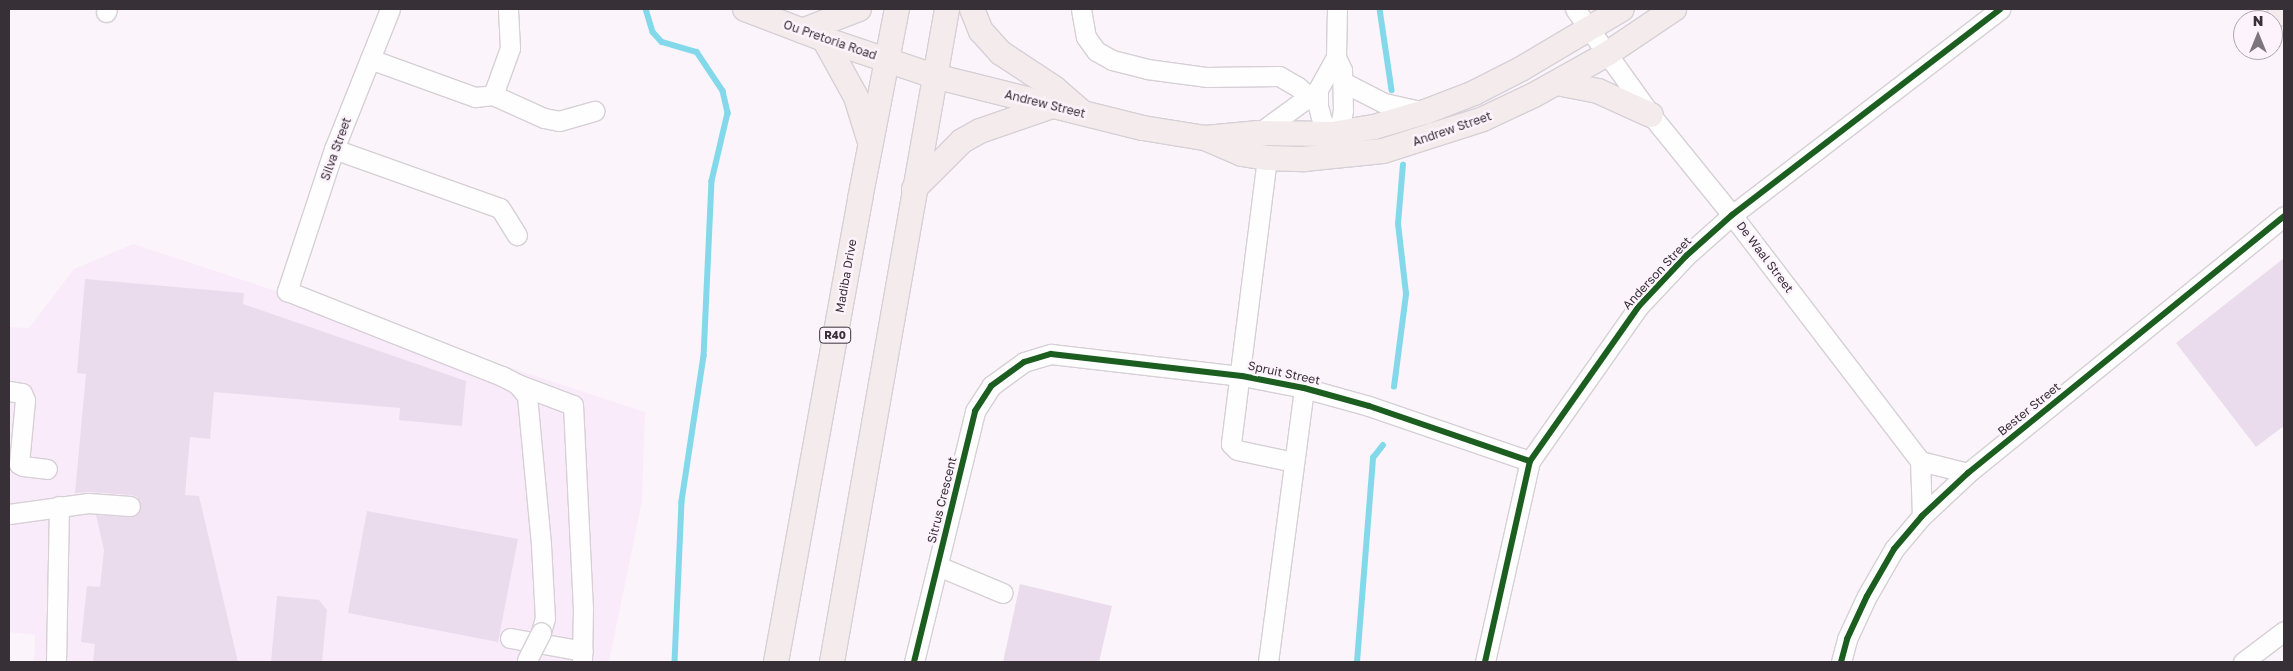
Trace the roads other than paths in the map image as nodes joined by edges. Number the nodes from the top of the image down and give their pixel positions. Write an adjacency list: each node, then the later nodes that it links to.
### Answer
1 (390, 9): 21 (street, Silva Street)
2 (508, 9): 27 (street)
3 (746, 9): 17 (main road, Ou Pretoria Road)
4 (859, 9): 17 (main road)
5 (897, 9): 22 (main road, Madiba Drive / R40)
6 (947, 9): 23 (main road)
7 (972, 9): 31 (main road)
8 (1081, 9): 26 (street)
9 (1337, 9): 20 (street)
10 (1575, 9): 16 (street, De Waal Street)
11 (1622, 9): 16 (main road, Andrew Street)
12 (1674, 9): 19 (main road, Andrew Street)
13 (2000, 9): 42 (street, Anderson Street)
14 (2280, 9): 15 (main road)
15 (2284, 14)
16 (1589, 30): 19 (street, De Waal Street); 30 (main road, Andrew Street)
17 (802, 31): 18 (main road, Ou Pretoria Road)
18 (824, 40): 22 (main road, Ou Pretoria Road); 36 (main road)
19 (1607, 54): 25 (main road, Andrew Street); 32 (street, De Waal Street)
20 (1336, 57): 24 (street); 26 (street)
21 (370, 59): 27 (street); 37 (street, Silva Street)
22 (886, 59): 23 (main road, Andrew Street); 36 (main road, Madiba Drive / R40)
23 (934, 76): 28 (main road, Andrew Street); 41 (main road)
24 (1343, 82): 30 (street); 34 (street)
25 (1557, 83): 32 (main road); 38 (main road, Andrew Street)
26 (1313, 93): 33 (street); 34 (street)
27 (494, 95): 29 (street)
28 (1052, 106): 31 (main road, Andrew Street); 41 (main road)
29 (595, 111)
30 (1425, 112): 34 (main road, Andrew Street)
31 (1082, 113): 35 (main road, Andrew Street)
32 (1652, 115): 42 (street, De Waal Street)
33 (1259, 133): 34 (main road, Andrew Street); 35 (main road, Andrew Street)
34 (1332, 134): 38 (street); 40 (street)
35 (1205, 138): 39 (main road, Andrew Street)
36 (871, 144): 66 (main road, Madiba Drive / R40)
37 (334, 149): 44 (street); 47 (street, Silva Street)
38 (1359, 154): 40 (main road, Andrew Street)
39 (1267, 158): 40 (main road, Andrew Street); 46 (street)
40 (1304, 159)
41 (914, 189): 67 (main road)
42 (1732, 215): 50 (street, Anderson Street); 52 (street, De Waal Street)
43 (2284, 216): 54 (street, Bester Street)
44 (517, 235)
45 (1024, 362): 46 (street, Spruit Street); 59 (street, Sitrus Crescent)
46 (1242, 376): 48 (street, Spruit Street); 51 (street)
47 (517, 384): 63 (street); 64 (street, bridge)
48 (1304, 388): 50 (street, Spruit Street); 51 (street)
49 (9, 391): 53 (street)
50 (1530, 461): 70 (street, Anderson Street)
51 (1294, 462): 69 (street)
52 (1920, 462): 54 (street); 58 (street)
53 (47, 469)
54 (1968, 473): 58 (street, Bester Street)
55 (59, 506): 56 (street); 57 (street); 65 (street)
56 (130, 506)
57 (9, 514)
58 (1922, 516): 71 (street, Bester Street)
59 (938, 566): 60 (street); 68 (street, Sitrus Crescent)
60 (1003, 593)
61 (2284, 631): 72 (street)
62 (510, 638): 63 (street)
63 (583, 657)
64 (526, 661)
65 (56, 662)
66 (776, 662)
67 (832, 662)
68 (914, 662)
69 (1268, 662)
70 (1486, 662)
71 (1841, 662)
72 (2243, 662)

